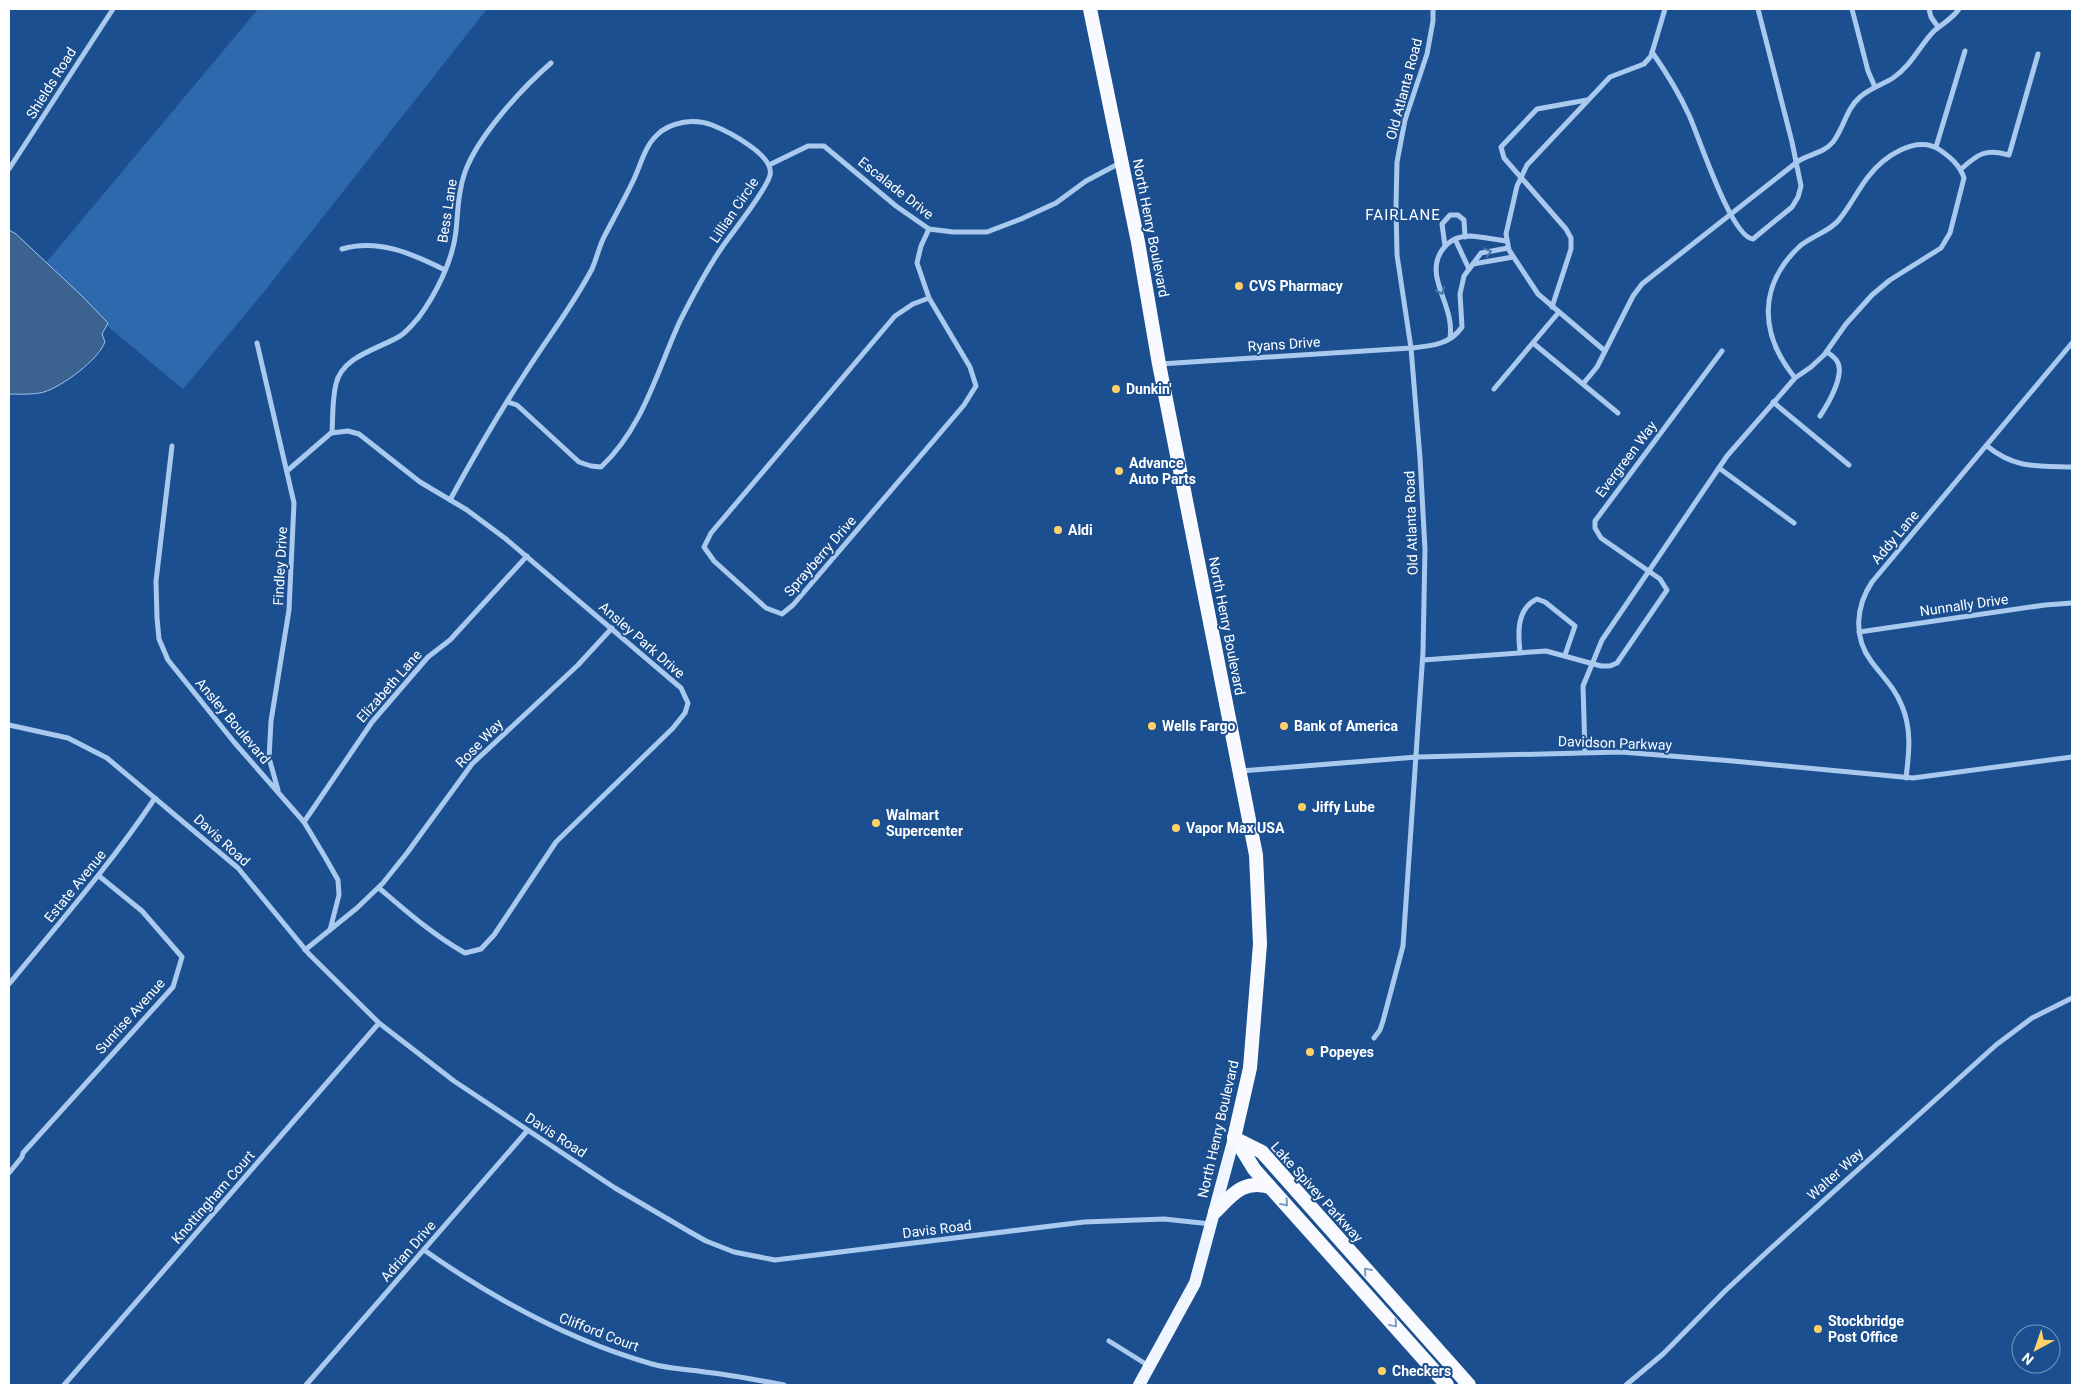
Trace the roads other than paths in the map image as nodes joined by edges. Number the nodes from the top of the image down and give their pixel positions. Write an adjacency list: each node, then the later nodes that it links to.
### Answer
1 (113, 9): 20 (street, Shields Road)
2 (1090, 9): 17 (highway, North Henry Boulevard)
3 (1433, 9): 41 (street, Old Atlanta Road)
4 (1665, 9): 10 (street)
5 (1758, 9): 18 (street)
6 (1852, 9): 14 (street)
7 (1929, 9): 9 (street)
8 (1958, 9): 9 (street)
9 (1938, 27): 14 (street)
10 (1652, 52): 15 (street); 23 (street)
11 (1965, 52): 16 (street)
12 (2038, 54): 21 (street)
13 (551, 63): 33 (street, Bess Lane)
14 (1875, 87): 18 (street)
15 (1588, 100): 22 (street); 22 (street)
16 (1936, 148): 21 (street); 46 (street)
17 (1122, 161): 24 (street, Escalade Drive); 45 (highway, North Henry Boulevard)
18 (1797, 162): 23 (street); 23 (street)
19 (769, 165): 24 (street, Escalade Drive); 49 (street, Lillian Circle); 49 (street, Lillian Circle)
20 (9, 169)
21 (1961, 169): 44 (street)
22 (1521, 176): 27 (street); 35 (street)
23 (1731, 214): 43 (street)
24 (929, 229): 34 (street, Sprayberry Drive)
25 (1465, 237): 26 (street); 27 (street); 28 (street)
26 (1455, 240): 28 (street); 32 (street)
27 (1506, 241): 29 (street)
28 (1446, 246): 37 (street, one-way to 37)
29 (1508, 248): 31 (street); 32 (street, one-way to 29)
30 (342, 249): 33 (street)
31 (1513, 257): 32 (street); 35 (street)
32 (1471, 267): 37 (street)
33 (445, 270): 53 (street, Bess Lane)
34 (929, 298): 34 (street, Sprayberry Drive)
35 (1552, 307): 36 (street)
36 (1559, 312): 39 (street); 43 (street)
37 (1450, 338): 41 (street, Ryans Drive)
38 (257, 343): 59 (street, Findley Drive)
39 (1533, 343): 47 (street); 48 (street)
40 (2072, 344): 55 (street, Addy Lane)
41 (1411, 348): 45 (street, Ryans Drive); 69 (street, Old Atlanta Road)
42 (1722, 350): 63 (street, Evergreen Way)
43 (1605, 351): 47 (street)
44 (1827, 352): 46 (street); 52 (street)
45 (1159, 364): 75 (highway, North Henry Boulevard)
46 (1795, 378): 50 (street)
47 (1584, 384): 51 (street)
48 (1494, 389)
49 (508, 402): 60 (street, Lillian Circle)
50 (1773, 402): 56 (street); 58 (street)
51 (1618, 413)
52 (1820, 416)
53 (332, 433): 59 (street); 60 (street, Ansley Park Drive)
54 (172, 446): 77 (street, Ansley Boulevard)
55 (1987, 446): 57 (street); 66 (street, Addy Lane)
56 (1850, 465)
57 (2072, 467)
58 (1719, 468): 61 (street); 63 (street)
59 (288, 471): 77 (street, Findley Drive)
60 (450, 500): 62 (street, Ansley Park Drive)
61 (1794, 523)
62 (527, 556): 65 (street, Ansley Park Drive); 79 (street, Elizabeth Lane)
63 (1648, 571): 70 (street); 70 (street, Evergreen Way)
64 (2072, 603): 66 (street, Nunnally Drive)
65 (612, 628): 81 (street, Rose Way); 81 (street, Ansley Park Drive)
66 (1859, 632): 76 (street, Addy Lane)
67 (1520, 652): 68 (street, Evergreen Way); 68 (street); 69 (street, Evergreen Way)
68 (1565, 655): 70 (street, Evergreen Way)
69 (1422, 660): 74 (street, Old Atlanta Road)
70 (1591, 663): 72 (street)
71 (9, 725): 78 (street, Davis Road)
72 (1585, 752): 74 (street, Davidson Parkway); 76 (street, Davidson Parkway)
73 (2072, 756): 76 (street, Davidson Parkway)
74 (1417, 757): 75 (street, Davidson Parkway); 87 (street, Old Atlanta Road)
75 (1240, 771): 89 (highway, North Henry Boulevard)
76 (1906, 778)
77 (278, 793): 79 (street, Ansley Boulevard)
78 (155, 798): 80 (street, Estate Avenue); 83 (street, Davis Road)
79 (304, 822): 82 (street, Ansley Boulevard)
80 (99, 876): 84 (street, Estate Avenue); 90 (street, Sunrise Avenue)
81 (379, 888): 82 (street)
82 (330, 930): 83 (street)
83 (305, 950): 86 (street, Davis Road)
84 (9, 984)
85 (2072, 998): 102 (street, Walter Way)
86 (379, 1023): 88 (street, Davis Road); 96 (street, Knottingham Court)
87 (1374, 1038)
88 (527, 1131): 92 (street, Davis Road); 93 (street, Adrian Drive)
89 (1234, 1138): 91 (highway); 92 (main road, North Henry Boulevard); 101 (highway, Lake Spivey Parkway, one-way to 89)
90 (9, 1173)
91 (1270, 1187): 92 (highway); 100 (highway, one-way to 100)
92 (1213, 1218): 95 (main road, North Henry Boulevard)
93 (424, 1250): 97 (street, Adrian Drive); 98 (street, Clifford Court)
94 (1109, 1341): 95 (street)
95 (1150, 1367): 99 (main road, North Henry Boulevard)
96 (64, 1385)
97 (306, 1385)
98 (784, 1385)
99 (1139, 1385)
100 (1447, 1385)
101 (1469, 1385)
102 (1626, 1385)

